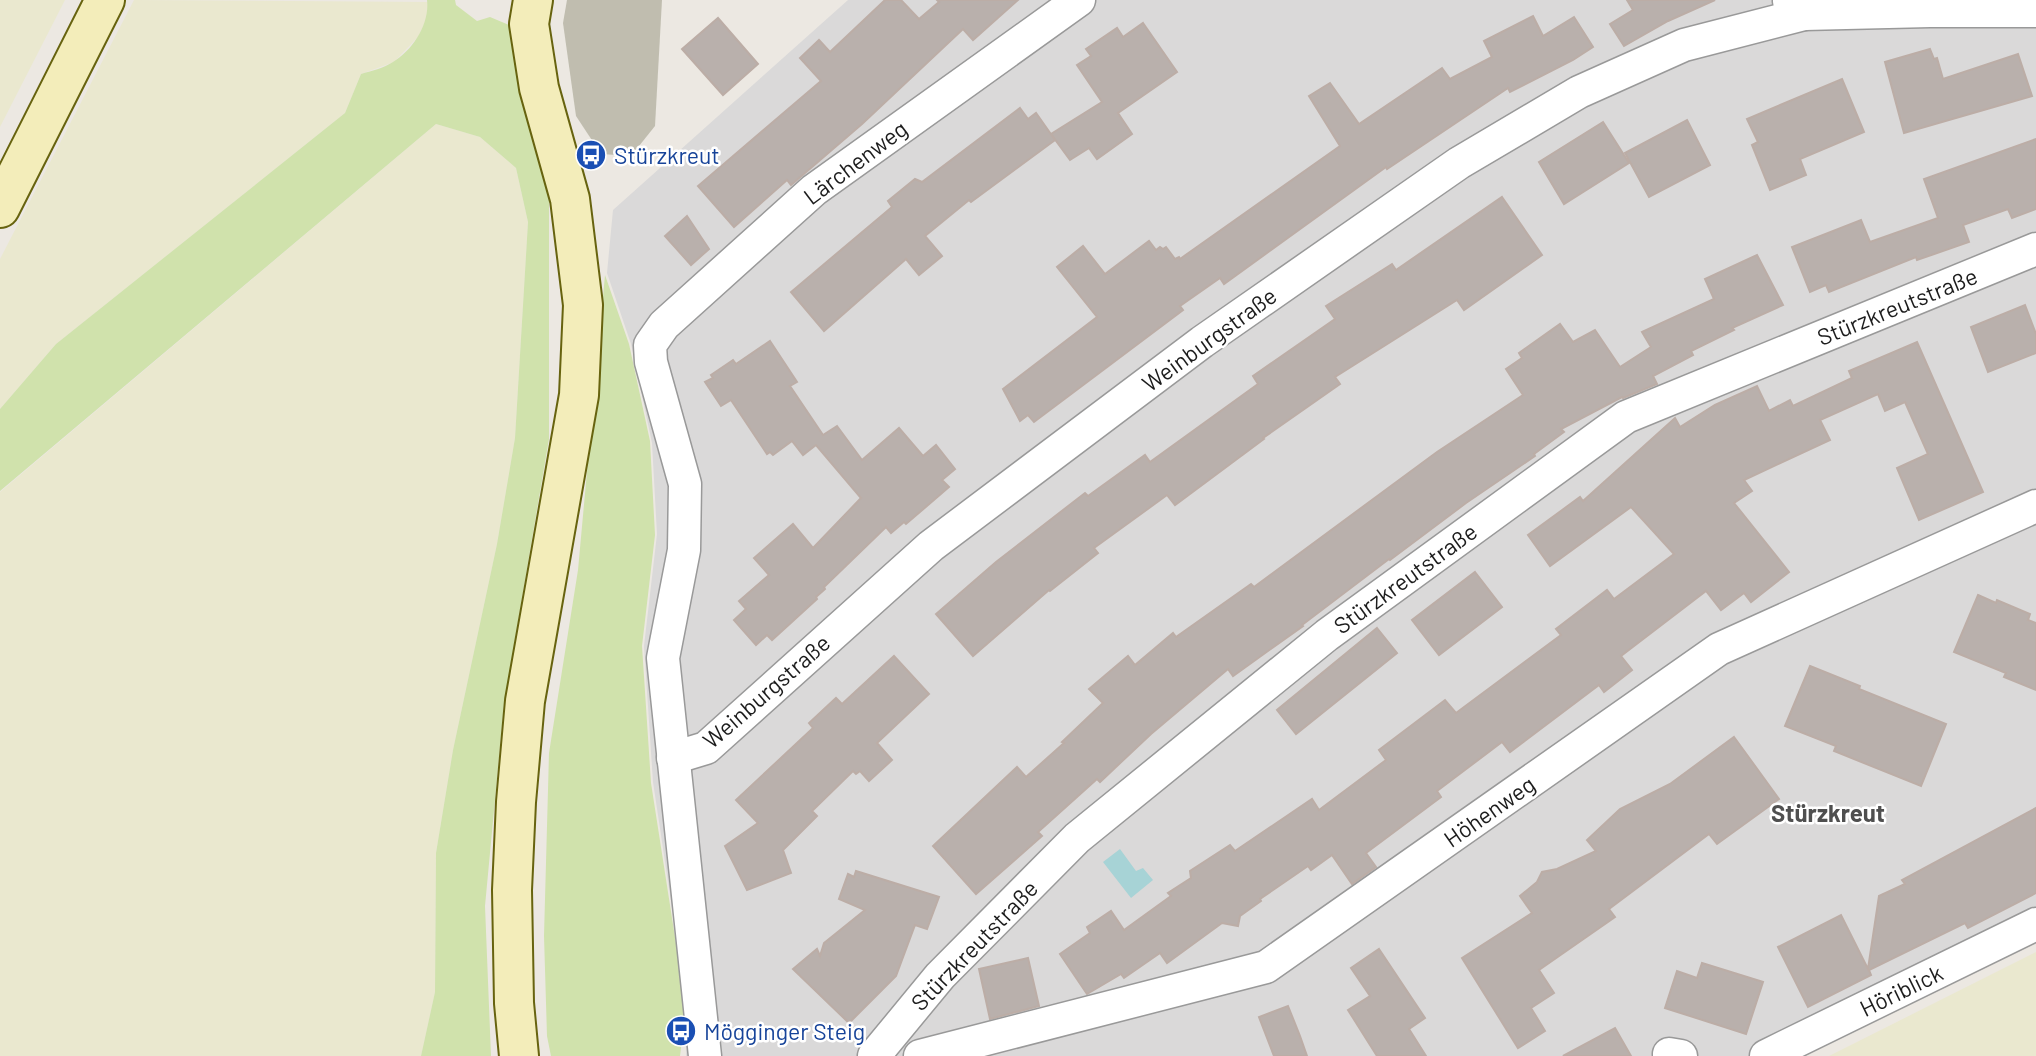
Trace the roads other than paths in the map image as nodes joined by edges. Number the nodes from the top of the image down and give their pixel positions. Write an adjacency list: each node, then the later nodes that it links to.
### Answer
1 (105, 0): 6 (street)
2 (533, 0): 11 (street)
3 (1079, 0): 9 (street, Lärchenweg)
4 (1796, 7): 5 (street, Weinburgstraße); 9 (street, Weinburgstraße)
5 (2036, 11)
6 (0, 208)
7 (2036, 249): 13 (street, Stürzkreutstraße)
8 (2036, 506): 14 (street, Höhenweg)
9 (673, 758): 12 (street)
10 (2036, 924): 15 (street, Höriblick)
11 (519, 1056)
12 (705, 1056)
13 (873, 1056)
14 (920, 1056)
15 (1766, 1056)

